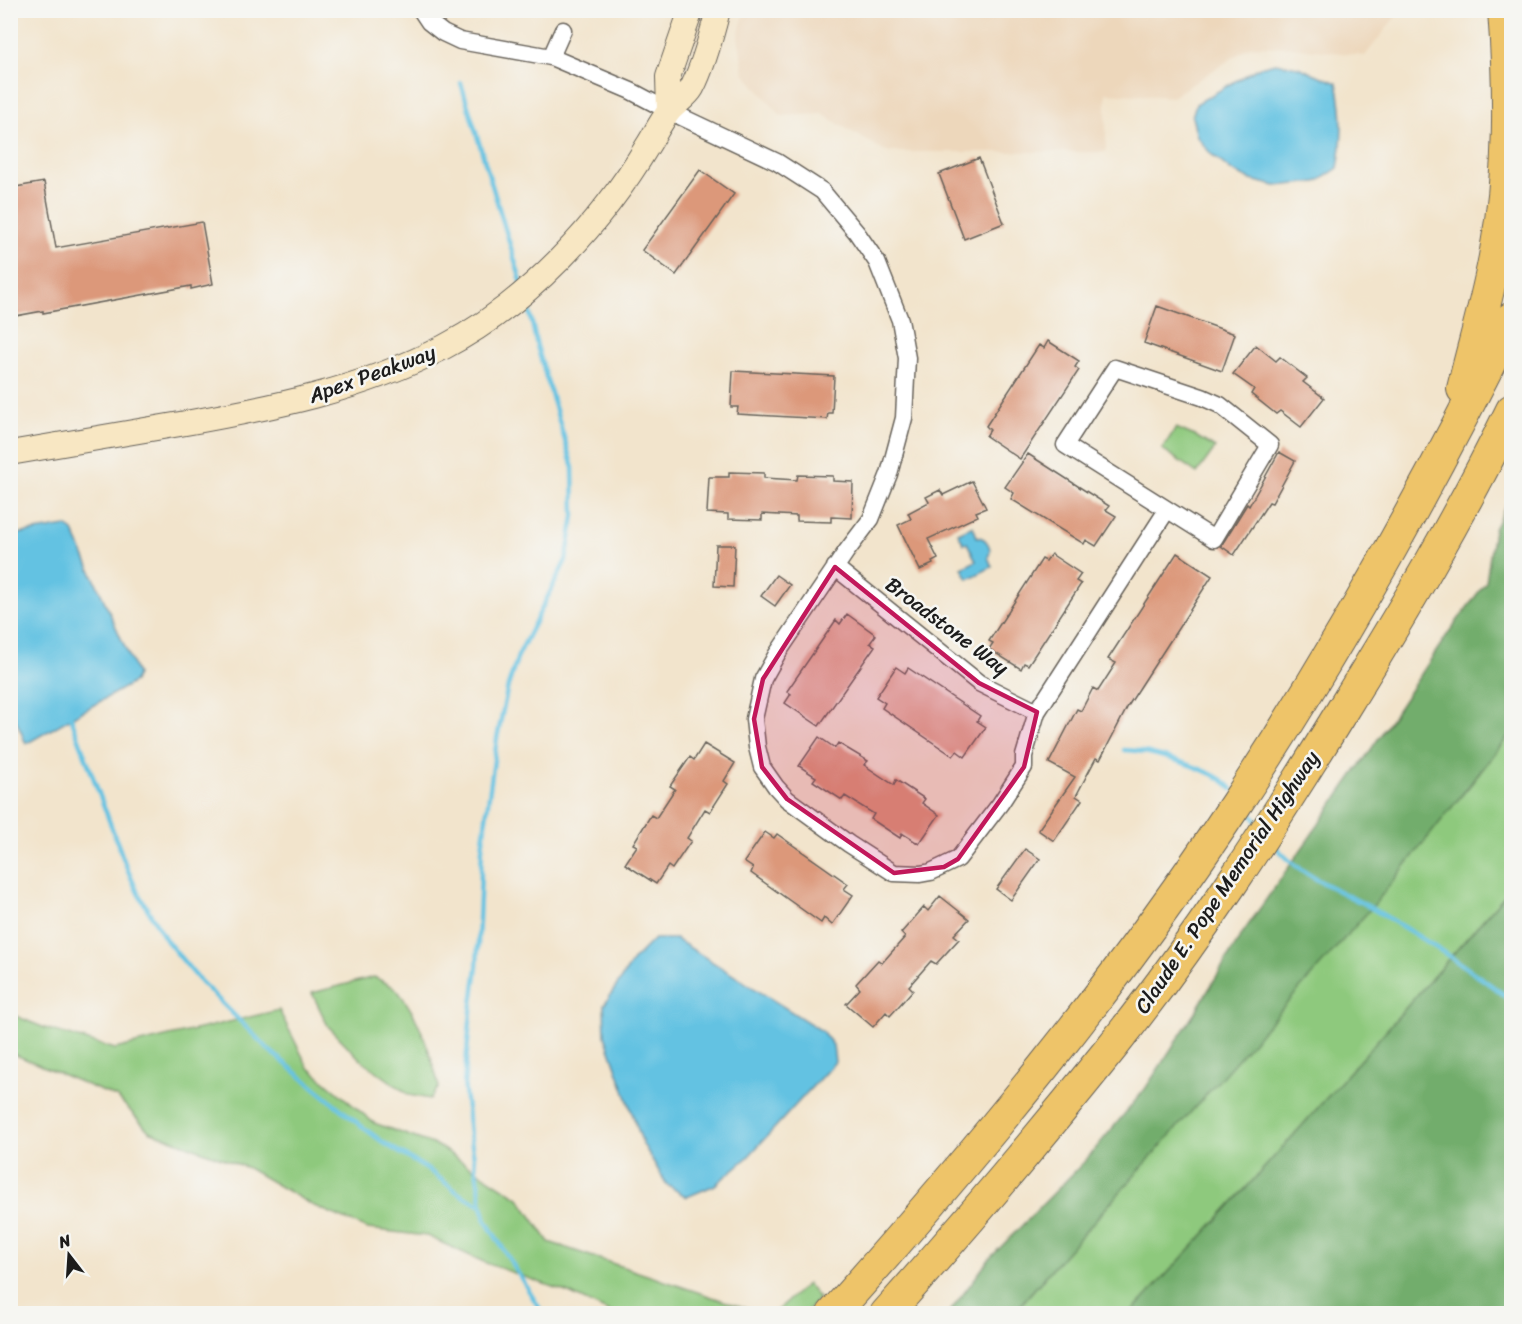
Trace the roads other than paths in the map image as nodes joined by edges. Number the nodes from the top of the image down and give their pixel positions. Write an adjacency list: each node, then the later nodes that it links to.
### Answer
1 (421, 10): 6 (street)
2 (691, 10): 7 (main road)
3 (718, 10): 7 (main road, Apex Peakway)
4 (1504, 10): 11 (highway)
5 (563, 30): 6 (street)
6 (551, 57): 7 (street)
7 (669, 111): 12 (main road, Apex Peakway); 15 (street)
8 (1512, 318): 11 (highway, Claude E. Pope Memorial Highway)
9 (1512, 410): 13 (highway, Claude E. Pope Memorial Highway)
10 (1512, 431): 13 (highway)
11 (1453, 436): 17 (highway, Claude E. Pope Memorial Highway)
12 (10, 453)
13 (1486, 464): 18 (highway, Claude E. Pope Memorial Highway)
14 (1167, 510): 14 (street); 16 (street)
15 (835, 567): 16 (street, Broadstone Way); 16 (street)
16 (1037, 712)
17 (833, 1314)
18 (886, 1314)

